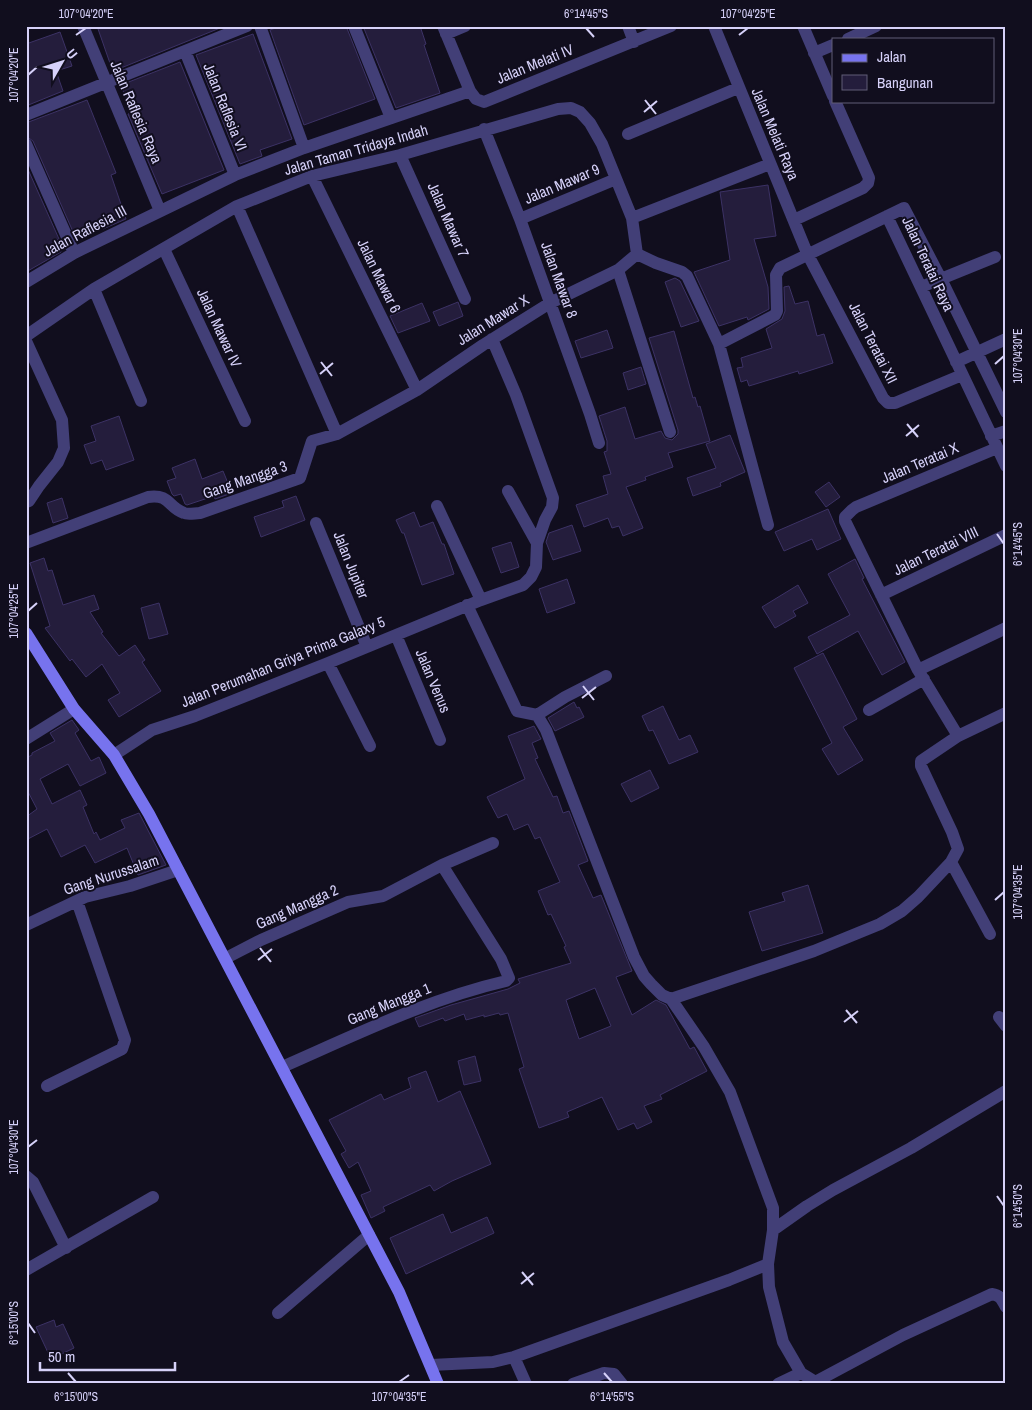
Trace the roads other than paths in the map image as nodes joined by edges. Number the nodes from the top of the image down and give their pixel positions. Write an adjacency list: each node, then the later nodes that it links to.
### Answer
1 (82, 26): 17 (street, Jalan Raflesia Raya)
2 (247, 26): 15 (street)
3 (260, 26): 27 (street)
4 (354, 26): 23 (street)
5 (465, 26): 11 (street)
6 (628, 26): 13 (street)
7 (671, 26): 13 (street, Jalan Melati IV)
8 (714, 26): 18 (street, Jalan Melati Raya)
9 (803, 26): 16 (street)
10 (876, 26): 12 (street)
11 (444, 30): 19 (street)
12 (850, 38)
13 (634, 42): 19 (street, Jalan Melati IV)
14 (832, 45): 16 (street)
15 (185, 51): 17 (street); 30 (street, Jalan Raflesia VI)
16 (814, 53): 20 (street)
17 (106, 83): 22 (street); 34 (street, Jalan Raflesia Raya)
18 (738, 88): 25 (street); 29 (street, Jalan Melati Raya)
19 (470, 91): 23 (street, Jalan Raflesia III)
20 (832, 94)
21 (836, 102): 38 (street)
22 (26, 115)
23 (391, 118): 27 (street, Jalan Raflesia III)
24 (484, 130): 28 (street, Jalan Taman Tridaya Indah); 32 (street, Jalan Taman Tridaya Indah); 37 (street, Jalan Mawar 8)
25 (628, 134)
26 (26, 144): 41 (street)
27 (304, 148): 30 (street, Jalan Raflesia III)
28 (400, 155): 31 (street, Jalan Taman Tridaya Indah); 49 (street, Jalan Mawar 7)
29 (770, 164): 36 (street); 38 (street, Jalan Melati Raya)
30 (236, 175): 34 (street, Jalan Raflesia III)
31 (312, 176): 33 (street, Jalan Taman Tridaya Indah); 59 (street, Jalan Mawar 6)
32 (616, 179): 36 (street, Jalan Taman Tridaya Indah); 37 (street, Jalan Mawar 9)
33 (237, 206): 39 (street, Jalan Taman Tridaya Indah); 65 (street)
34 (160, 211): 41 (street, Jalan Raflesia III)
35 (887, 216): 40 (street); 45 (street, Jalan Teratai Raya); 47 (street, Jalan Teratai Raya)
36 (632, 218): 42 (street)
37 (520, 219): 50 (street, Jalan Mawar 8)
38 (794, 220): 40 (street, Jalan Melati Raya)
39 (164, 249): 48 (street, Jalan Taman Tridaya Indah); 62 (street, Jalan Mawar IV)
40 (807, 253): 55 (street); 58 (street, Jalan Teratai XII)
41 (74, 254): 46 (street, Jalan Raflesia III)
42 (637, 254): 44 (street, Jalan Mawar X); 55 (street)
43 (995, 256): 45 (street)
44 (618, 270): 50 (street, Jalan Mawar X); 64 (street)
45 (941, 279): 47 (street); 56 (street, Jalan Teratai Raya)
46 (26, 282)
47 (921, 287): 57 (street, Jalan Teratai Raya)
48 (94, 289): 51 (street, Jalan Taman Tridaya Indah); 60 (street)
49 (465, 299)
50 (550, 303): 53 (street, Jalan Mawar X); 68 (street, Jalan Mawar 8)
51 (26, 336)
52 (1006, 338): 56 (street)
53 (492, 339): 59 (street, Jalan Mawar X); 77 (street)
54 (26, 341): 71 (street)
55 (719, 344): 74 (street)
56 (977, 352): 57 (street); 61 (street, Jalan Teratai Raya)
57 (956, 362): 58 (street, Jalan Teratai Raya)
58 (962, 375): 67 (street, Jalan Teratai Raya)
59 (417, 390): 65 (street, Jalan Mawar X)
60 (141, 401)
61 (1006, 412)
62 (245, 421)
63 (1006, 431): 67 (street, Jalan Teratai X)
64 (670, 432)
65 (337, 434): 66 (street, Jalan Mawar X)
66 (312, 442): 76 (street, Gang Mangga 3)
67 (994, 442): 69 (street, Jalan Teratai Raya); 78 (street, Jalan Teratai X)
68 (599, 443)
69 (1006, 466)
70 (508, 491): 77 (street)
71 (26, 502)
72 (437, 506): 79 (street)
73 (316, 523): 84 (street, Jalan Jupiter)
74 (768, 525)
75 (1006, 536): 78 (street, Jalan Teratai VIII)
76 (26, 542)
77 (537, 543): 79 (street, Jalan Perumahan Griya Prima Galaxy 5)
78 (881, 595): 86 (street)
79 (481, 600): 80 (street, Jalan Perumahan Griya Prima Galaxy 5)
80 (467, 605): 83 (street, Jalan Perumahan Griya Prima Galaxy 5); 91 (street)
81 (1006, 628): 86 (street)
82 (26, 633): 88 (street)
83 (396, 635): 84 (street, Jalan Perumahan Griya Prima Galaxy 5); 94 (street, Jalan Venus)
84 (367, 647): 85 (street, Jalan Perumahan Griya Prima Galaxy 5)
85 (328, 663): 95 (street); 96 (street, Jalan Perumahan Griya Prima Galaxy 5)
86 (921, 674): 89 (street); 92 (street)
87 (606, 676): 91 (street)
88 (74, 709): 93 (street); 96 (street)
89 (869, 710)
90 (1006, 713): 92 (street)
91 (537, 715): 105 (street)
92 (958, 736): 98 (street)
93 (26, 739)
94 (440, 740)
95 (370, 746)
96 (114, 754): 100 (street)
97 (493, 843): 99 (street, Gang Mangga 2)
98 (951, 862): 103 (street); 105 (street)
99 (442, 865): 104 (street, Gang Mangga 2); 106 (street, Gang Mangga 1)
100 (178, 870): 101 (street, Gang Nurussalam); 104 (street)
101 (77, 901): 102 (street, Gang Nurussalam); 107 (street)
102 (26, 925)
103 (990, 934)
104 (226, 958): 106 (street)
105 (671, 999): 111 (street)
106 (282, 1067): 112 (street)
107 (47, 1086)
108 (1006, 1091): 111 (street)
109 (26, 1176): 113 (street)
110 (152, 1197): 113 (street)
111 (774, 1230): 114 (street)
112 (369, 1235): 117 (street); 119 (street)
113 (66, 1248): 115 (street)
114 (768, 1264): 118 (street); 120 (street)
115 (26, 1270)
116 (1006, 1307): 121 (street)
117 (278, 1313)
118 (514, 1357): 119 (street); 123 (street)
119 (431, 1365): 122 (street)
120 (801, 1373): 121 (street); 126 (street)
121 (818, 1382)
122 (438, 1384)
123 (526, 1384)
124 (573, 1384): 125 (street)
125 (622, 1384)
126 (778, 1384)

